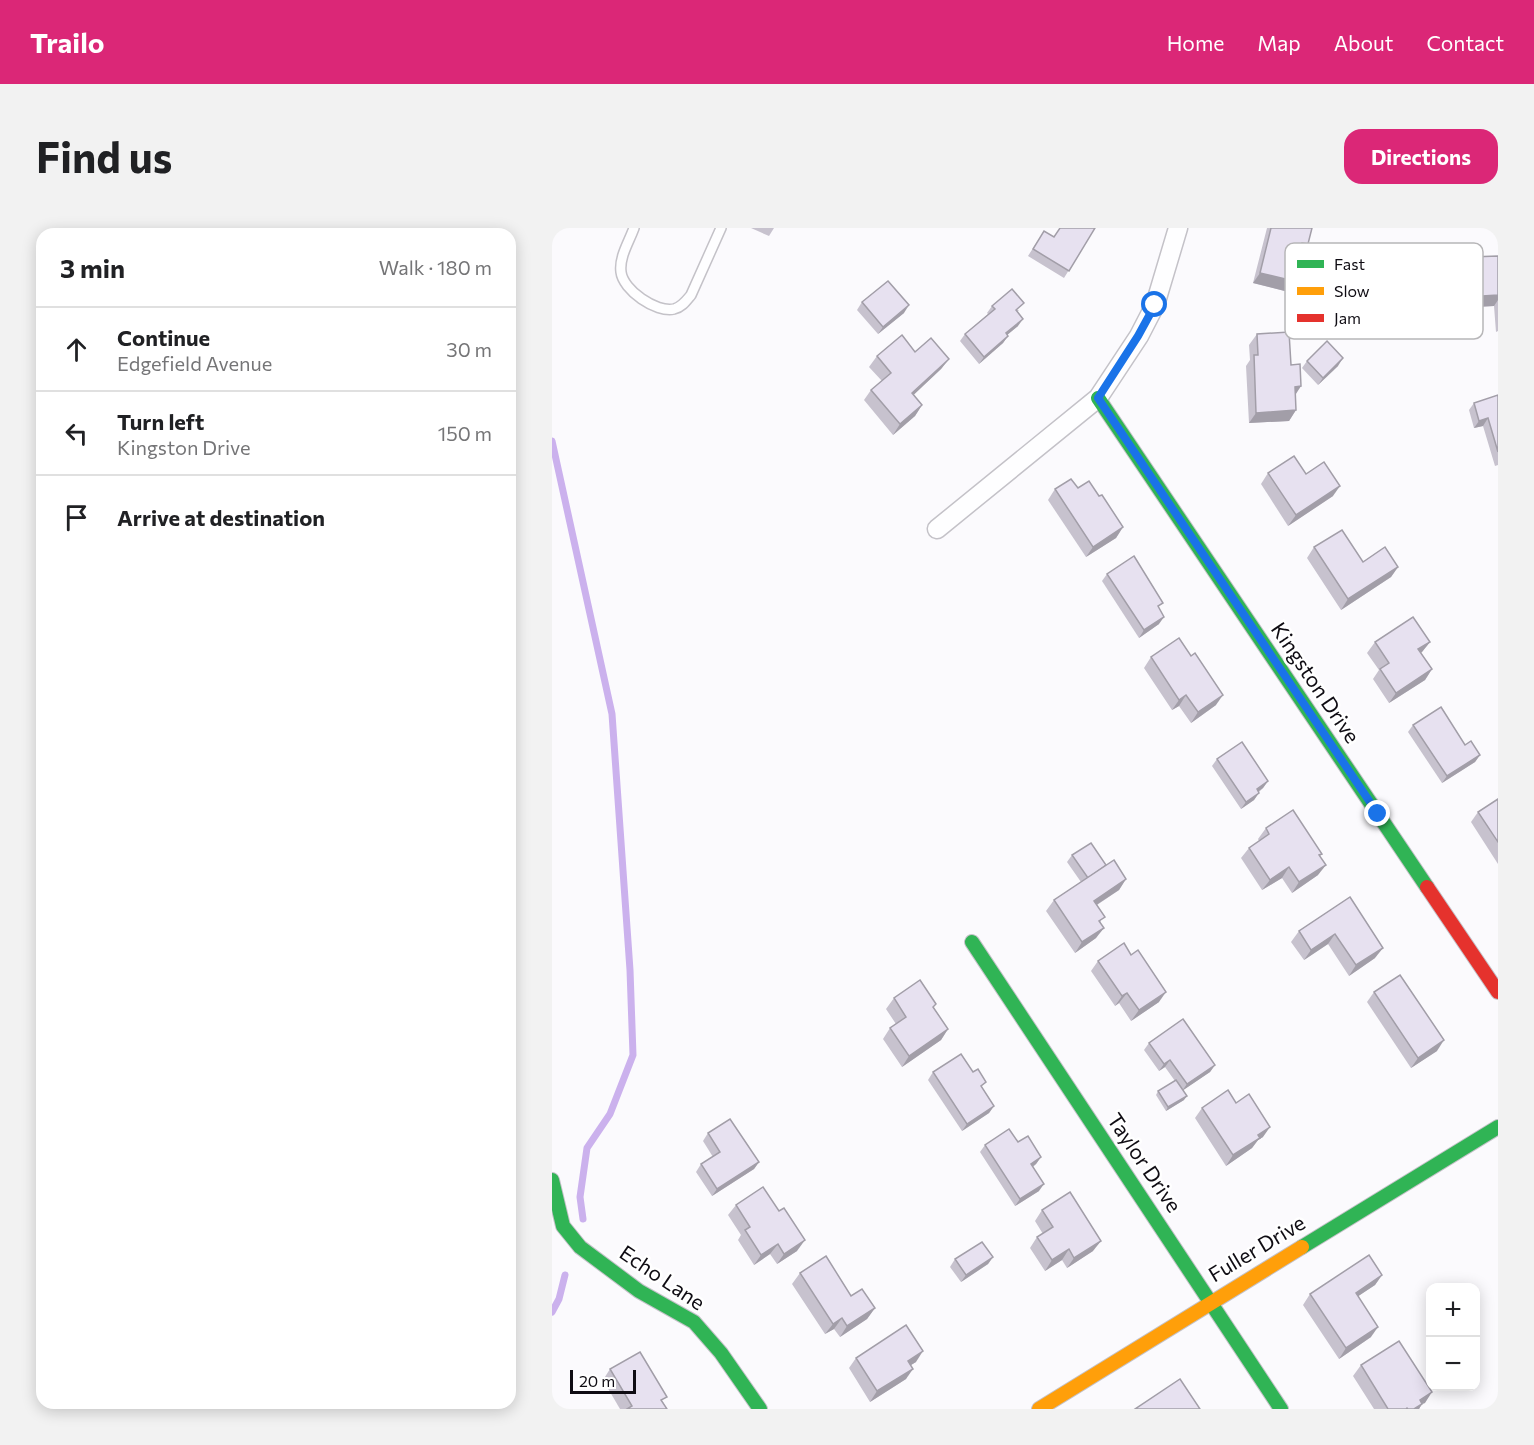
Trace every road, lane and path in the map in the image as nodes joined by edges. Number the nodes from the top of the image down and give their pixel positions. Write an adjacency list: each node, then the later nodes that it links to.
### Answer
1 (634, 228): 2 (lane)
2 (721, 228)
3 (1179, 228): 4 (street)
4 (1098, 398): 5 (street); 7 (street, Kingston Drive)
5 (937, 529)
6 (972, 942): 10 (street, Taylor Drive)
7 (1498, 992)
8 (1498, 1127): 10 (street, Fuller Drive)
9 (552, 1180): 11 (street, Echo Lane)
10 (1210, 1301): 12 (street, Fuller Drive); 13 (street, Taylor Drive)
11 (760, 1409)
12 (1039, 1409)
13 (1281, 1409)

